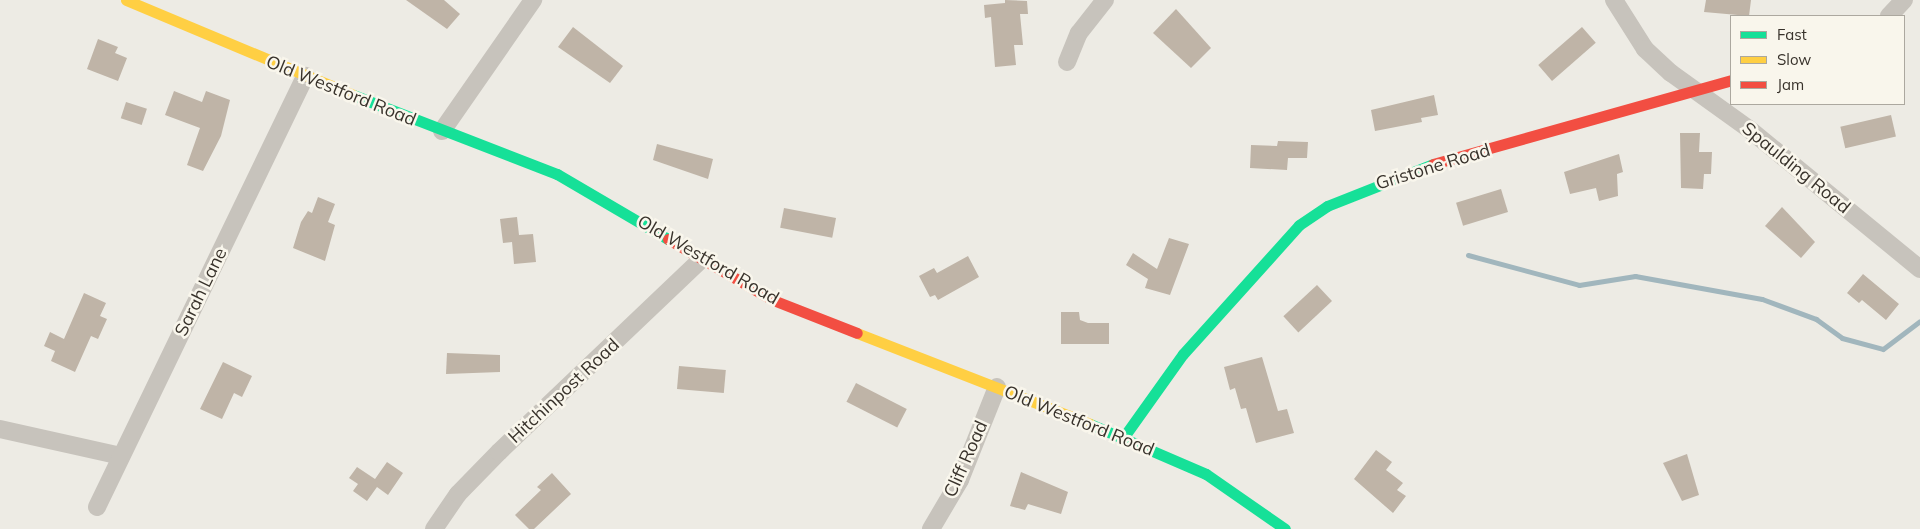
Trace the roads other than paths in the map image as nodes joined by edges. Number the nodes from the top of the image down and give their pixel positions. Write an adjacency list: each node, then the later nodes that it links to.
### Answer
1 (126, 0): 8 (main road, Old Westford Road)
2 (533, 0): 11 (street)
3 (1105, 0): 7 (street)
4 (1614, 0): 10 (street, Spaulding Road)
5 (1904, 0): 6 (street)
6 (1890, 15)
7 (1067, 62)
8 (305, 76): 11 (main road, Old Westford Road); 17 (street, Sarah Lane)
9 (1730, 80): 10 (main road, Gristone Road)
10 (1696, 92): 13 (street, Spaulding Road); 16 (main road, Gristone Road)
11 (442, 131): 12 (main road, Old Westford Road)
12 (702, 259): 14 (main road, Old Westford Road); 19 (street, Hitchinpost Road)
13 (1920, 269)
14 (997, 387): 16 (main road, Old Westford Road); 20 (street, Cliff Road)
15 (0, 429): 17 (street)
16 (1123, 438): 21 (main road, Old Westford Road)
17 (121, 456): 18 (street, Sarah Lane)
18 (97, 507)
19 (434, 529)
20 (931, 529)
21 (1285, 529)

